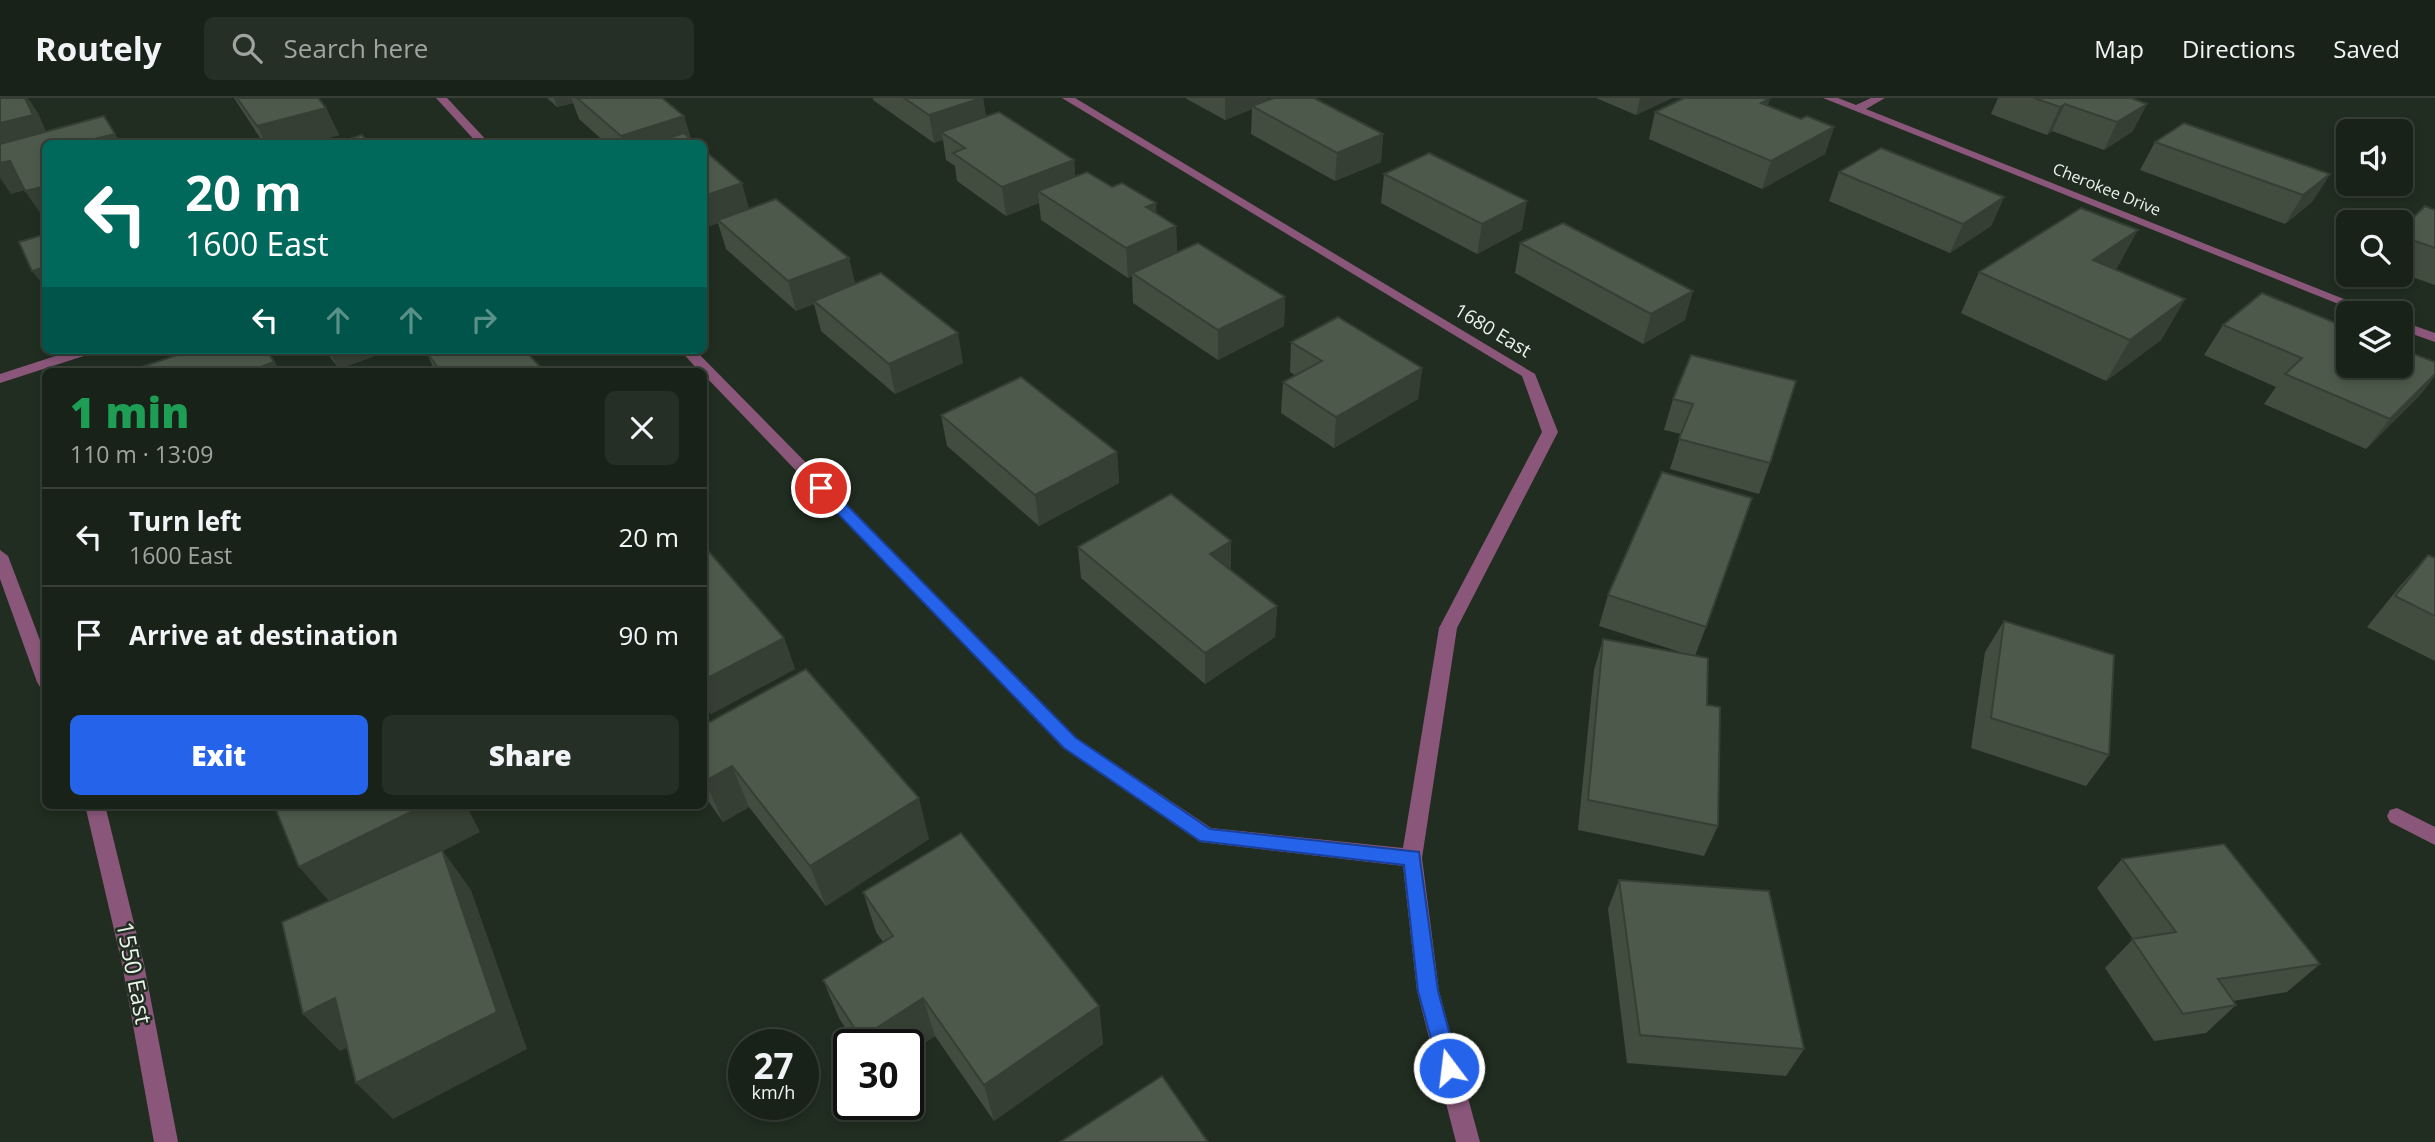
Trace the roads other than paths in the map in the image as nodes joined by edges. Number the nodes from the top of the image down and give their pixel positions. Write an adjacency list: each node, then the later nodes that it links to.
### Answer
1 (441, 98): 6 (street)
2 (1067, 98): 20 (street, 1680 East)
3 (1828, 98): 5 (street, Cherokee Drive)
4 (1880, 98): 5 (street)
5 (1857, 109): 7 (street, Cherokee Drive)
6 (481, 140)
7 (2342, 301)
8 (2413, 330): 9 (street)
9 (2435, 338)
10 (76, 354): 14 (street)
11 (691, 354): 12 (street)
12 (705, 368)
13 (707, 371): 20 (street)
14 (0, 379)
15 (0, 556): 16 (street)
16 (42, 671)
17 (96, 809): 21 (street, 1550 East)
18 (2397, 816): 19 (street)
19 (2435, 838)
20 (1412, 858): 22 (street, 1680 East)
21 (166, 1142)
22 (1468, 1142)

